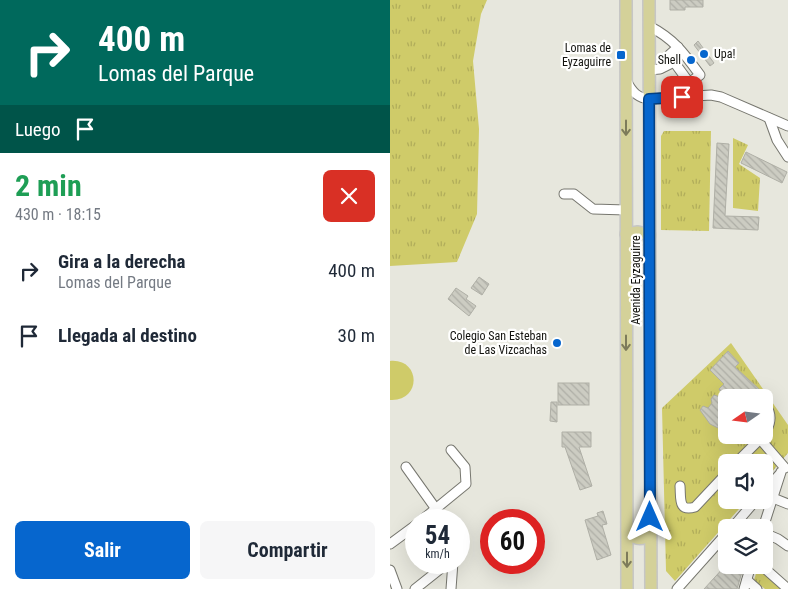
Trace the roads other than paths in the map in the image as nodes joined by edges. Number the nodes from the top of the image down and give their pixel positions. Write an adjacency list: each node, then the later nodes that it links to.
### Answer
1 (626, 0): 7 (main road, Avenida Eyzaguirre)
2 (649, 0): 3 (main road, Avenida Eyzaguirre)
3 (649, 26): 4 (street); 6 (main road, Avenida Eyzaguirre)
4 (678, 47): 5 (street); 8 (street)
5 (674, 62): 6 (street); 8 (street)
6 (649, 74): 10 (street); 11 (main road, Avenida Eyzaguirre)
7 (626, 79): 11 (street); 16 (main road, Avenida Eyzaguirre, one-way to 16)
8 (689, 83): 9 (street)
9 (695, 96): 10 (street); 12 (street)
10 (670, 97): 11 (street)
11 (649, 99): 18 (main road, Avenida Eyzaguirre)
12 (768, 118): 13 (street); 14 (street)
13 (788, 126)
14 (788, 157)
15 (564, 194): 16 (street)
16 (626, 210): 17 (main road, Avenida Eyzaguirre)
17 (626, 234): 18 (main road); 33 (main road, Avenida Eyzaguirre, one-way to 33)
18 (650, 235): 35 (main road, Avenida Eyzaguirre)
19 (755, 444): 22 (street)
20 (764, 444): 24 (street)
21 (451, 450): 30 (street)
22 (745, 454)
23 (406, 467): 30 (street)
24 (785, 468): 25 (street); 28 (street)
25 (773, 482)
26 (718, 483): 27 (street)
27 (680, 486)
28 (773, 498): 29 (street)
29 (788, 504)
30 (436, 509)
31 (748, 509): 32 (street)
32 (740, 519)
33 (626, 531): 35 (main road); 49 (main road, Avenida Eyzaguirre, one-way to 49)
34 (405, 533): 38 (street)
35 (650, 535): 50 (main road, Avenida Eyzaguirre)
36 (773, 537): 39 (street)
37 (718, 543): 51 (street)
38 (390, 544)
39 (788, 546)
40 (390, 570): 46 (street)
41 (435, 574): 47 (street)
42 (451, 574): 48 (street)
43 (748, 574): 45 (street)
44 (771, 574): 54 (street)
45 (746, 580): 52 (street); 53 (street)
46 (397, 589)
47 (415, 589)
48 (451, 589)
49 (627, 589)
50 (651, 589)
51 (677, 589)
52 (744, 589)
53 (757, 589)
54 (788, 589)

